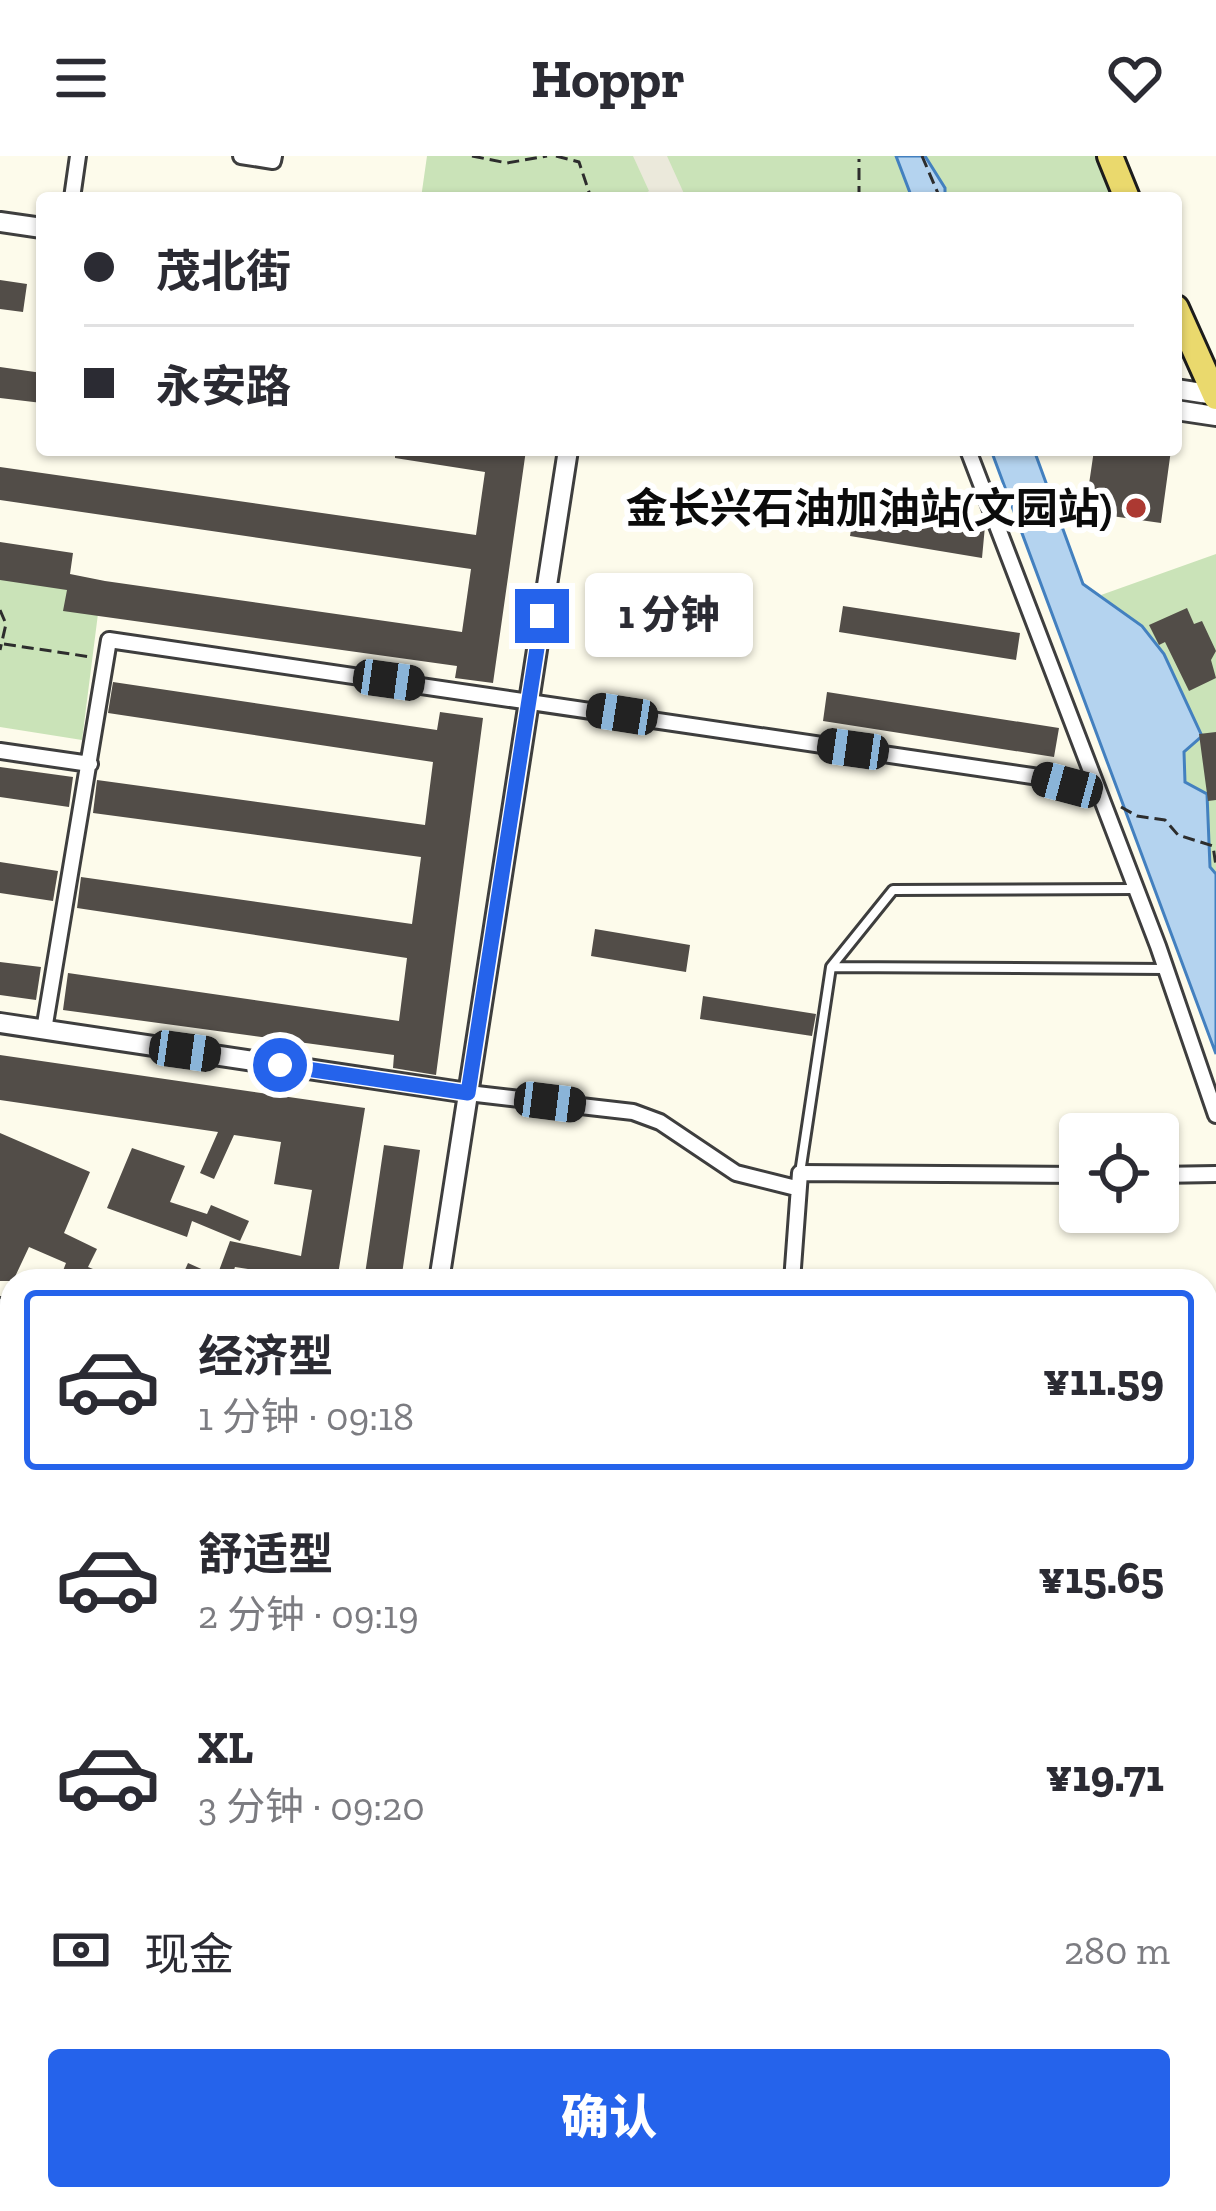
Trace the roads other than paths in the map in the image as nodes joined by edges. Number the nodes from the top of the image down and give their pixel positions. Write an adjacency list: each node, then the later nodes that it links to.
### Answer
1 (78, 156): 5 (street)
2 (241, 156): 3 (street)
3 (274, 156)
4 (1110, 156): 6 (main road)
5 (72, 192)
6 (1124, 192)
7 (0, 222): 8 (street)
8 (36, 227)
9 (1182, 321): 11 (main road)
10 (1182, 389): 11 (street)
11 (1216, 396)
12 (1182, 411): 13 (street)
13 (1216, 416)
14 (567, 456): 16 (street)
15 (970, 456): 19 (street)
16 (529, 700): 18 (street); 19 (street); 25 (street)
17 (0, 751): 18 (street)
18 (90, 764): 24 (street)
19 (1096, 793): 20 (street)
20 (1135, 889): 21 (lane); 22 (street)
21 (831, 967): 22 (lane); 30 (lane)
22 (1166, 969): 26 (street)
23 (0, 1023): 24 (street)
24 (44, 1030): 25 (street)
25 (468, 1093): 30 (street); 31 (street)
26 (1216, 1115)
27 (1216, 1174): 29 (street)
28 (1059, 1175): 30 (street)
29 (1179, 1175)
30 (798, 1180): 32 (street)
31 (441, 1269)
32 (793, 1269)

